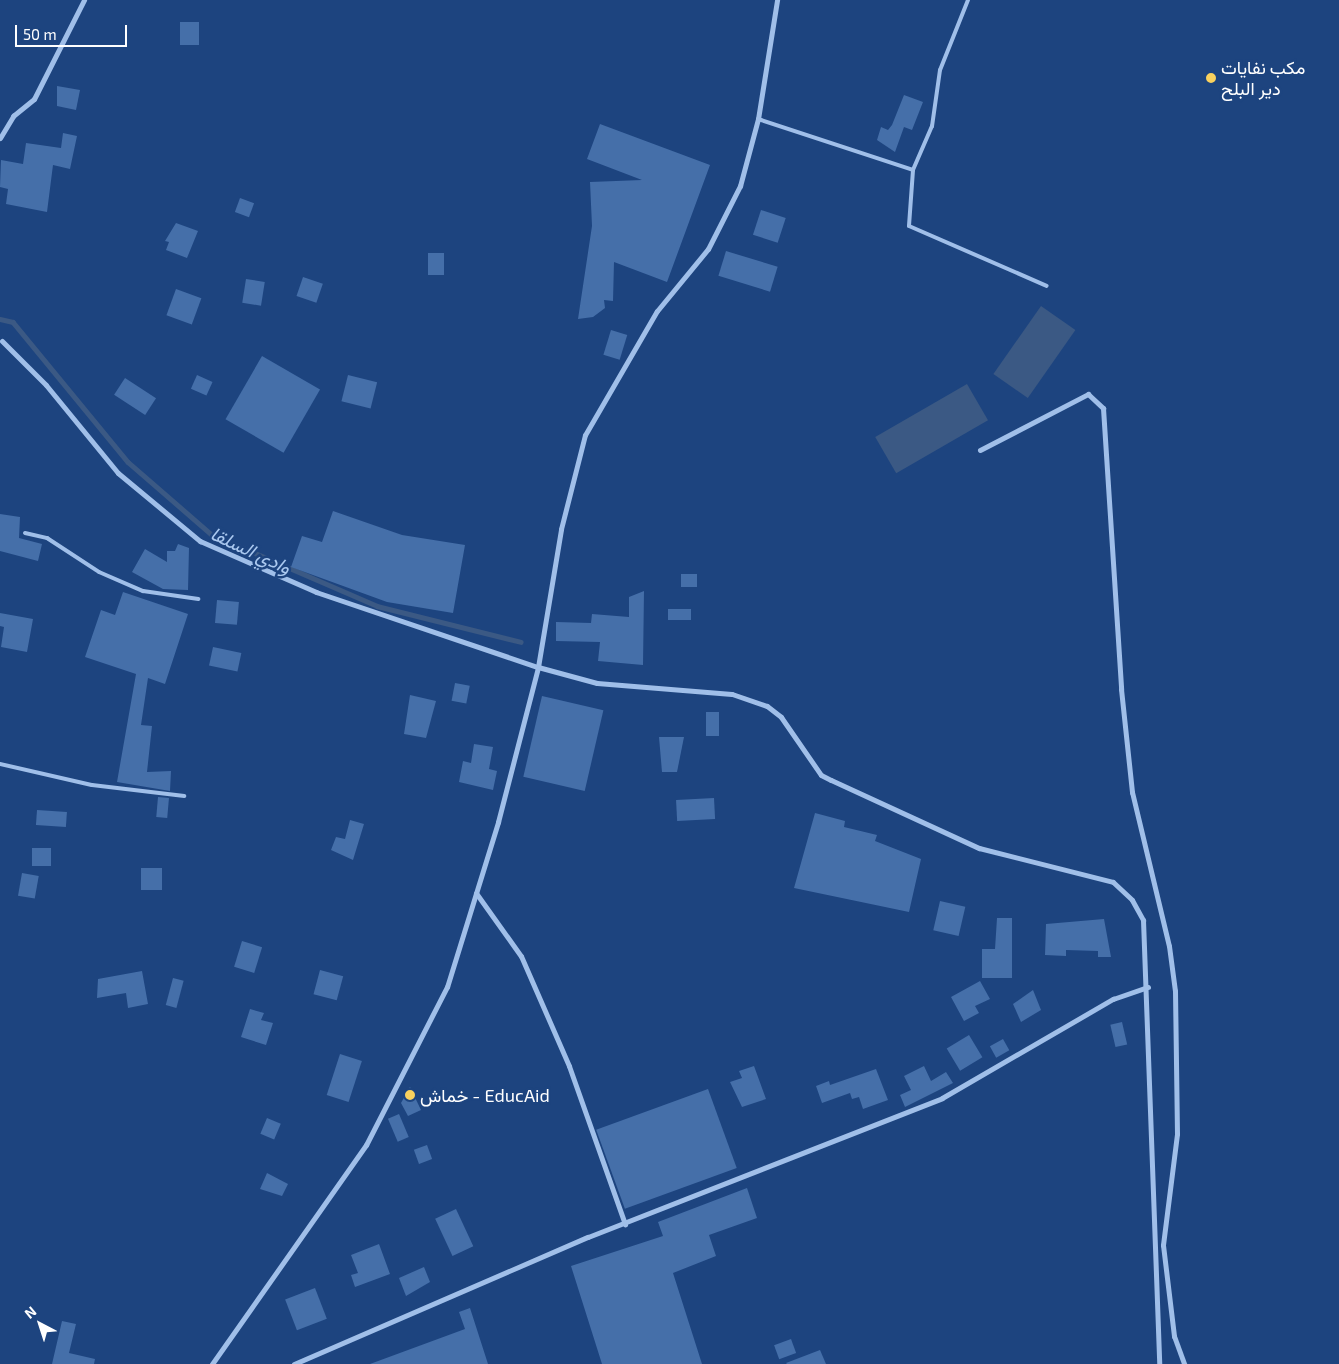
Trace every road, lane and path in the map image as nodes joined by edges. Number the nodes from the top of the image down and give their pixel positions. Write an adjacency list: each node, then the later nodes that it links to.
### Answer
1 (84, 0): 5 (street)
2 (777, 0): 4 (street)
3 (968, 0): 6 (lane)
4 (758, 119): 6 (lane); 12 (street)
5 (0, 138)
6 (913, 170): 7 (lane)
7 (1047, 286)
8 (1, 340): 12 (street)
9 (980, 450): 21 (street)
10 (25, 533): 11 (lane)
11 (198, 600)
12 (538, 667): 15 (street); 16 (street)
13 (0, 764): 14 (lane)
14 (184, 796)
15 (476, 893): 17 (street); 18 (street)
16 (1148, 987): 17 (street); 20 (street)
17 (625, 1224): 19 (street)
18 (212, 1364)
19 (294, 1364)
20 (1159, 1364)
21 (1184, 1364)

